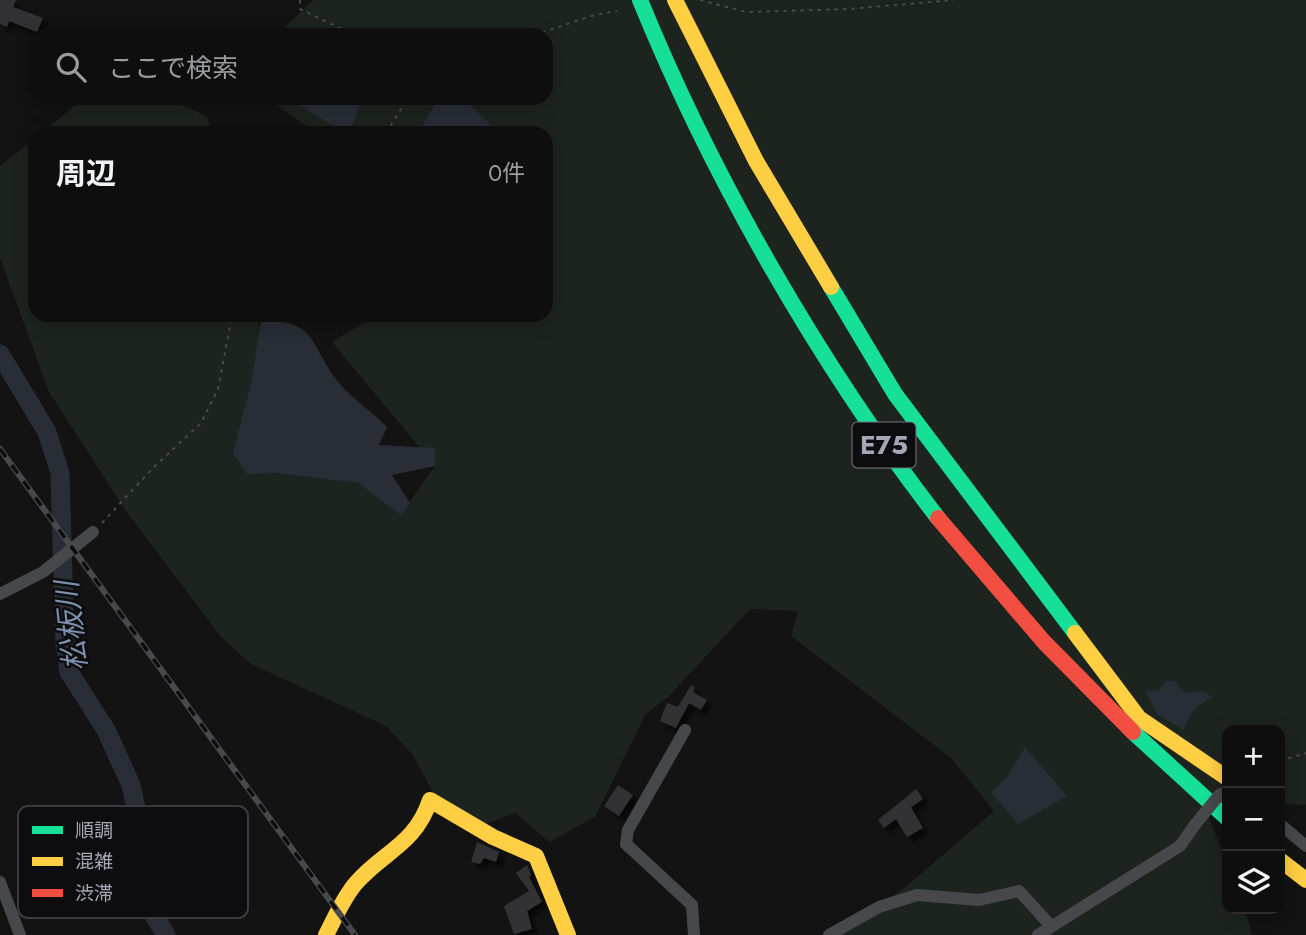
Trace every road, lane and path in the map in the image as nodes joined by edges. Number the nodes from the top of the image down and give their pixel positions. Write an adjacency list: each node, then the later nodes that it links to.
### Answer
1 (300, 0): 7 (path)
2 (640, 0): 19 (main road, E75)
3 (675, 0): 17 (main road)
4 (700, 0): 5 (path)
5 (954, 0)
6 (617, 11): 8 (path)
7 (340, 28)
8 (553, 29)
9 (404, 105): 10 (path)
10 (390, 126)
11 (231, 322): 12 (path)
12 (93, 532): 13 (street)
13 (0, 594)
14 (685, 730): 29 (street)
15 (1306, 753): 16 (path)
16 (1285, 759)
17 (1222, 775)
18 (1222, 791): 25 (street, bridge)
19 (1222, 814)
20 (1285, 828): 21 (street)
21 (1306, 846)
22 (1285, 864): 23 (main road)
23 (1306, 880)
24 (0, 882): 26 (street)
25 (1050, 925): 30 (street); 31 (street)
26 (20, 935)
27 (326, 935): 28 (main road)
28 (568, 935)
29 (694, 935)
30 (829, 935)
31 (1038, 935)

